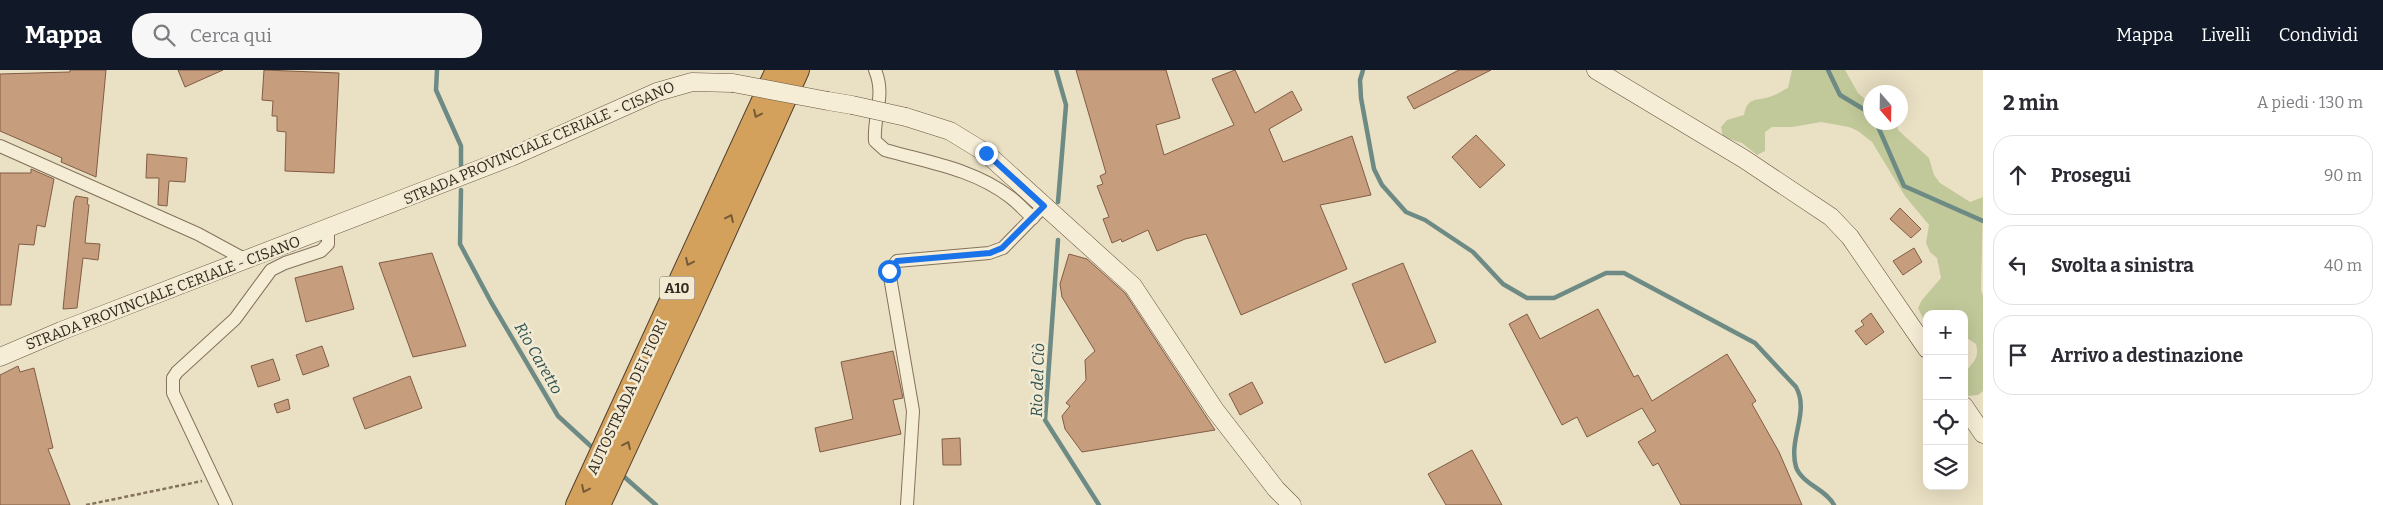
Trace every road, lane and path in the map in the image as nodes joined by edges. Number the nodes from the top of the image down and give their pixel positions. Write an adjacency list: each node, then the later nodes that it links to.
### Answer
1 (777, 70): 16 (highway, AUTOSTRADA DEI FIORI / A10, one-way to 16)
2 (798, 70): 17 (highway, AUTOSTRADA DEI FIORI / A10, one-way to 2)
3 (875, 70): 6 (street)
4 (1596, 70): 9 (main road)
5 (0, 146): 8 (street)
6 (1038, 212): 7 (main road, STRADA PROVINCIALE CERIALE - CISANO, bridge); 18 (street); 19 (main road, STRADA PROVINCIALE CERIALE - CISANO)
7 (328, 228): 8 (main road, STRADA PROVINCIALE CERIALE - CISANO); 13 (street)
8 (246, 260): 10 (main road, STRADA PROVINCIALE CERIALE - CISANO)
9 (1923, 343)
10 (0, 357)
11 (1968, 412): 12 (main road)
12 (1983, 434)
13 (213, 479): 14 (path); 15 (street)
14 (86, 505)
15 (226, 505)
16 (577, 505)
17 (598, 505)
18 (907, 505)
19 (1292, 505)

